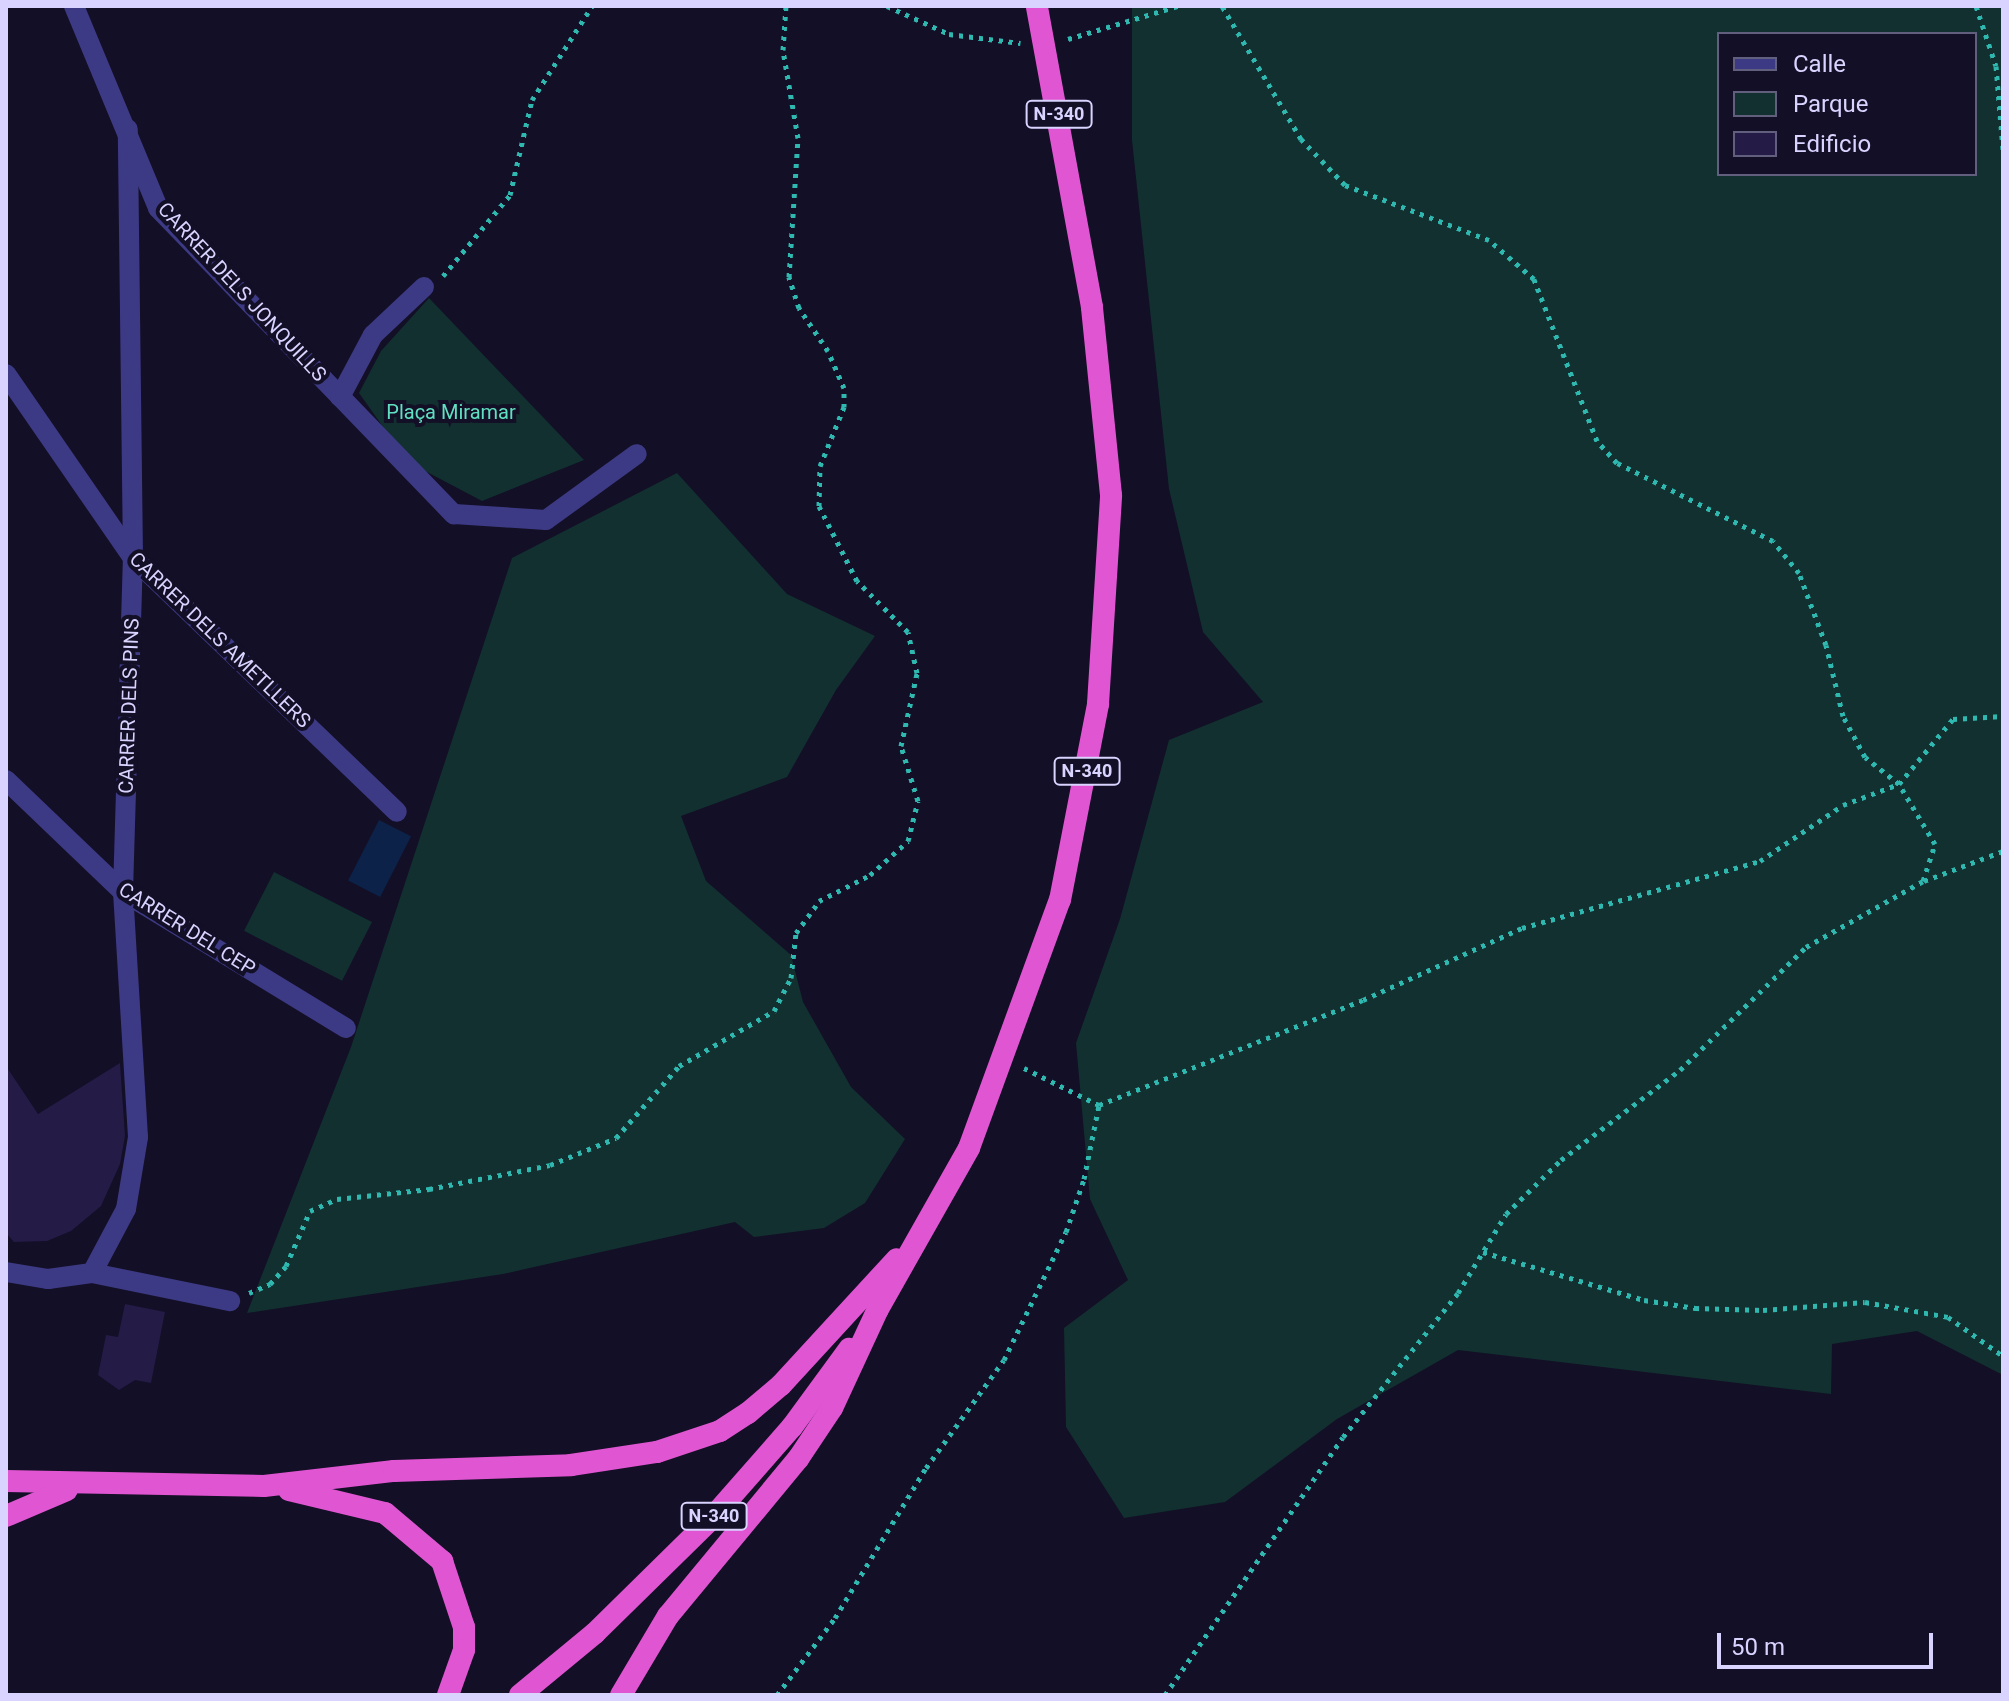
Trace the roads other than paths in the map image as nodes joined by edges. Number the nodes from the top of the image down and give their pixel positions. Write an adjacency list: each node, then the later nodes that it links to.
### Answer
1 (74, 6): 3 (street, CARRER DELS JONQUILLS)
2 (1037, 6): 13 (highway, N-340)
3 (128, 129): 6 (street, CARRER DELS JONQUILLS); 8 (street, CARRER DELS PINS)
4 (424, 287): 6 (street)
5 (6, 374): 8 (street, CARRER DELS AMETLLERS)
6 (340, 397): 7 (street, CARRER DELS JONQUILLS)
7 (637, 454)
8 (133, 558): 10 (street, CARRER DELS AMETLLERS); 11 (street, CARRER DELS PINS)
9 (6, 780): 11 (street, CARRER DEL CEP)
10 (397, 812)
11 (123, 892): 12 (street, CARRER DEL CEP); 15 (street, CARRER DELS PINS)
12 (346, 1028)
13 (920, 1235): 17 (highway, N-340); 20 (highway)
14 (6, 1272): 15 (street)
15 (92, 1273): 16 (street)
16 (230, 1301)
17 (878, 1309): 23 (highway, N-340); 24 (highway)
18 (6, 1481): 19 (highway)
19 (80, 1486): 20 (highway); 21 (highway)
20 (264, 1486): 22 (highway)
21 (6, 1516)
22 (448, 1695)
23 (520, 1695)
24 (621, 1695)

